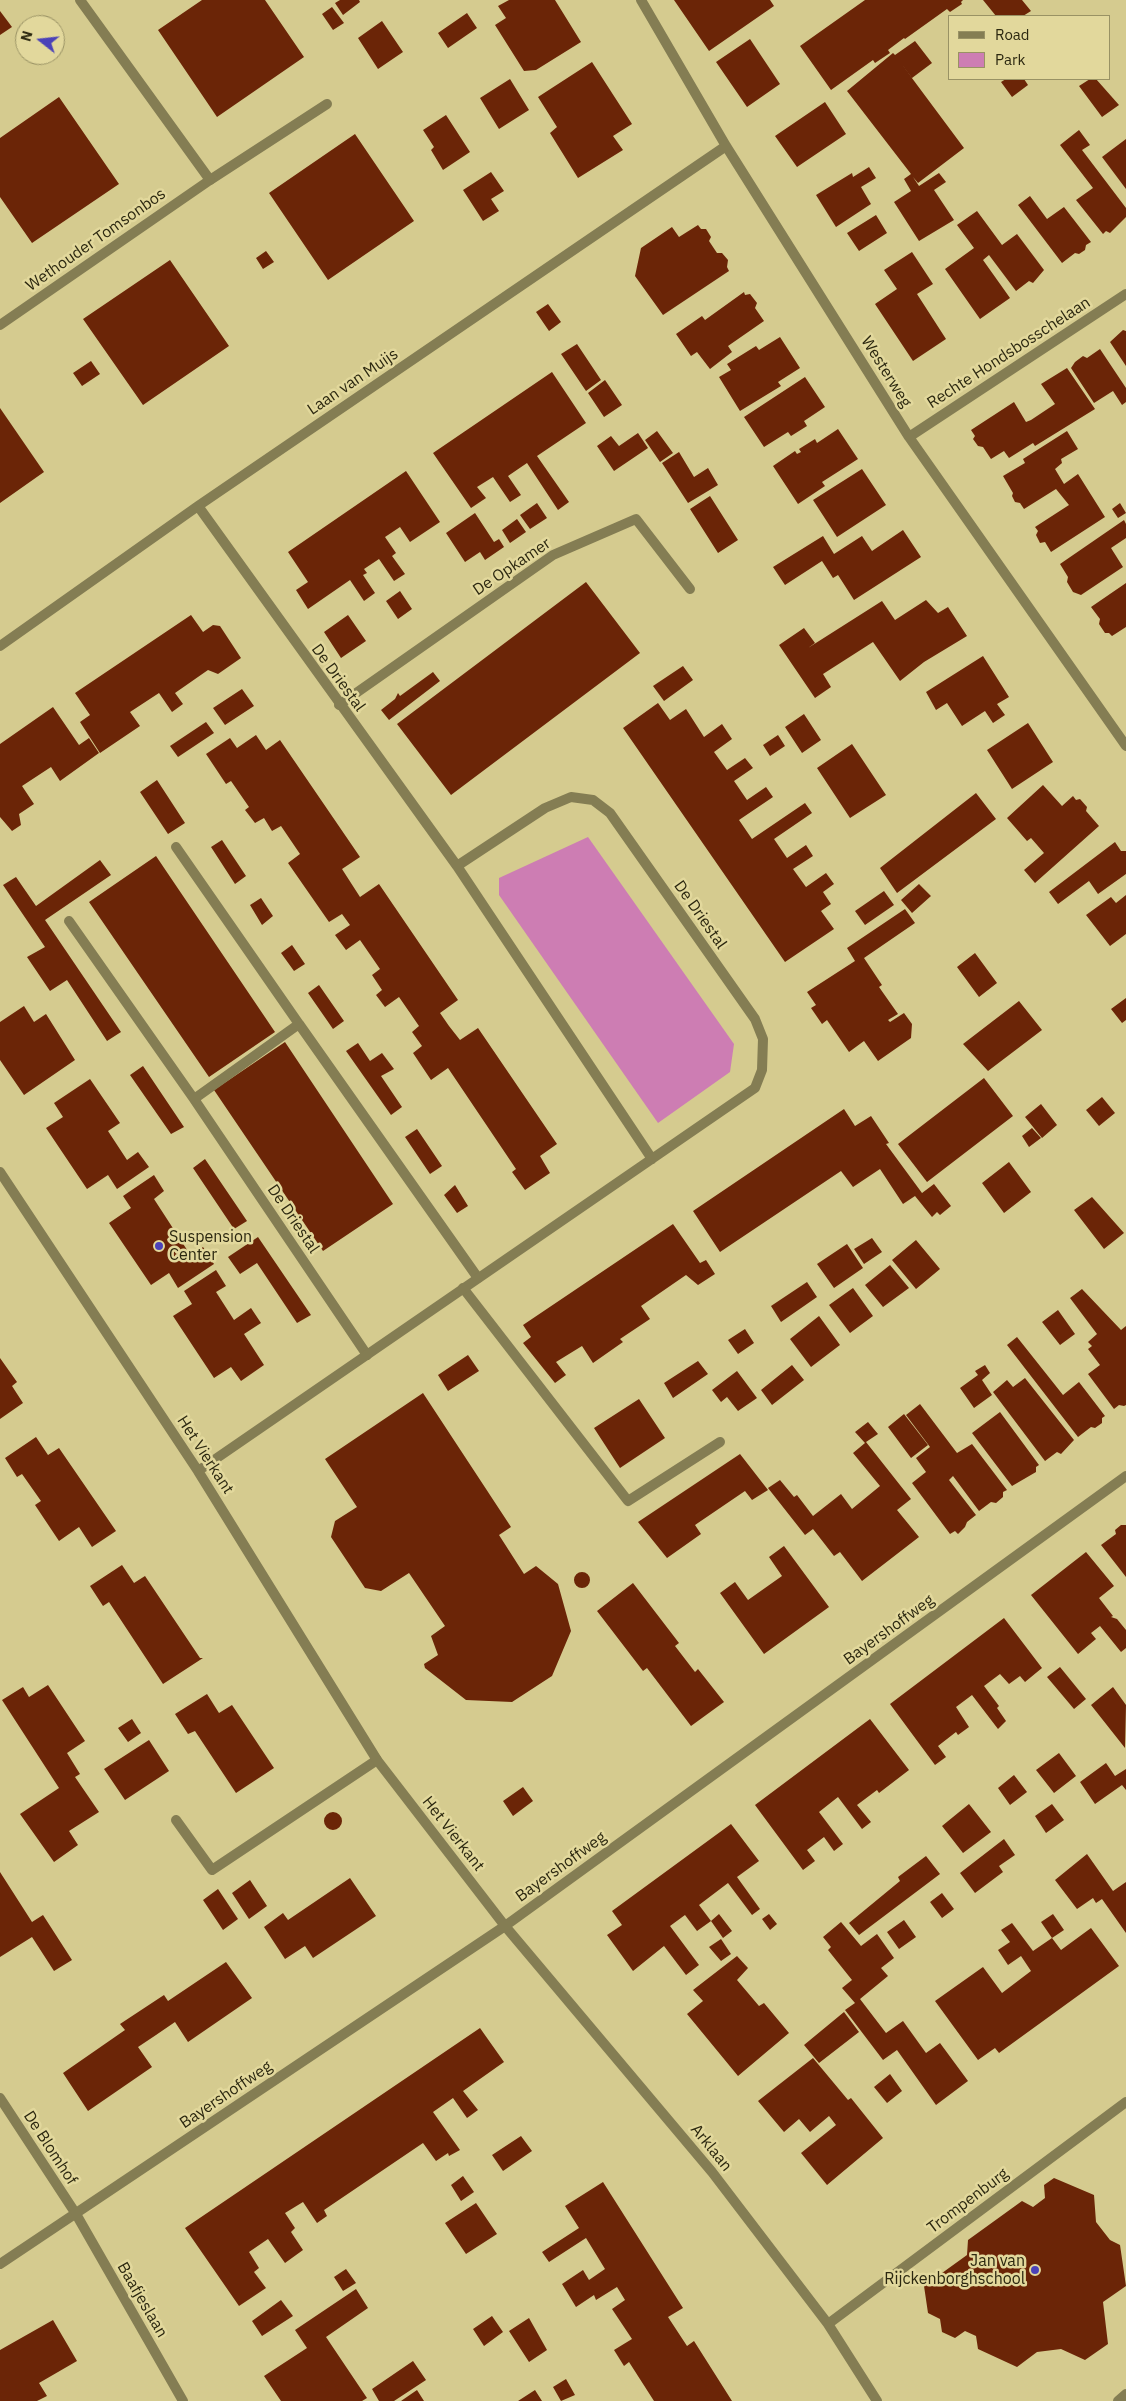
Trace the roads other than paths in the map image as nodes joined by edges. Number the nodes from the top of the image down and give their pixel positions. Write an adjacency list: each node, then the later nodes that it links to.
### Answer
1 (80, 0): 5 (street)
2 (641, 0): 4 (street, Westerweg)
3 (327, 104): 5 (street, Wethouder Tomsonbos)
4 (726, 146): 8 (street, Westerweg); 9 (street, Laan van Muijs)
5 (210, 180): 7 (street, Wethouder Tomsonbos)
6 (1126, 294): 8 (street, Rechte Hondsbosschelaan)
7 (0, 325)
8 (909, 437): 13 (street, Westerweg)
9 (198, 506): 11 (street, Laan van Muijs); 12 (street, De Driestal)
10 (690, 589): 12 (street, De Opkamer)
11 (0, 646)
12 (339, 705): 15 (street, De Driestal)
13 (1126, 746)
14 (176, 847): 17 (street)
15 (456, 866): 19 (street, De Driestal); 19 (street, De Driestal)
16 (69, 921): 18 (street, De Driestal)
17 (299, 1024): 18 (street); 21 (street)
18 (194, 1099): 23 (street, De Driestal)
19 (652, 1159): 21 (street, De Driestal)
20 (0, 1172): 25 (street, Het Vierkant)
21 (478, 1278): 22 (street, De Driestal)
22 (463, 1288): 23 (street, De Driestal); 24 (street)
23 (368, 1355): 25 (street, De Driestal)
24 (720, 1442)
25 (198, 1471): 27 (street, Het Vierkant)
26 (1126, 1476): 29 (street, Bayershoffweg)
27 (377, 1760): 28 (street); 29 (street, Het Vierkant)
28 (176, 1820)
29 (505, 1926): 32 (street, Bayershoffweg); 34 (street, Arklaan)
30 (0, 2098): 32 (street, De Blomhof)
31 (1126, 2102): 34 (street, Trompenburg)
32 (76, 2214): 33 (street, Bayershoffweg); 36 (street, Baafjeslaan)
33 (0, 2264)
34 (828, 2324): 37 (street, Arklaan)
35 (1126, 2394): 38 (street)
36 (182, 2401)
37 (877, 2401)
38 (1118, 2401)

